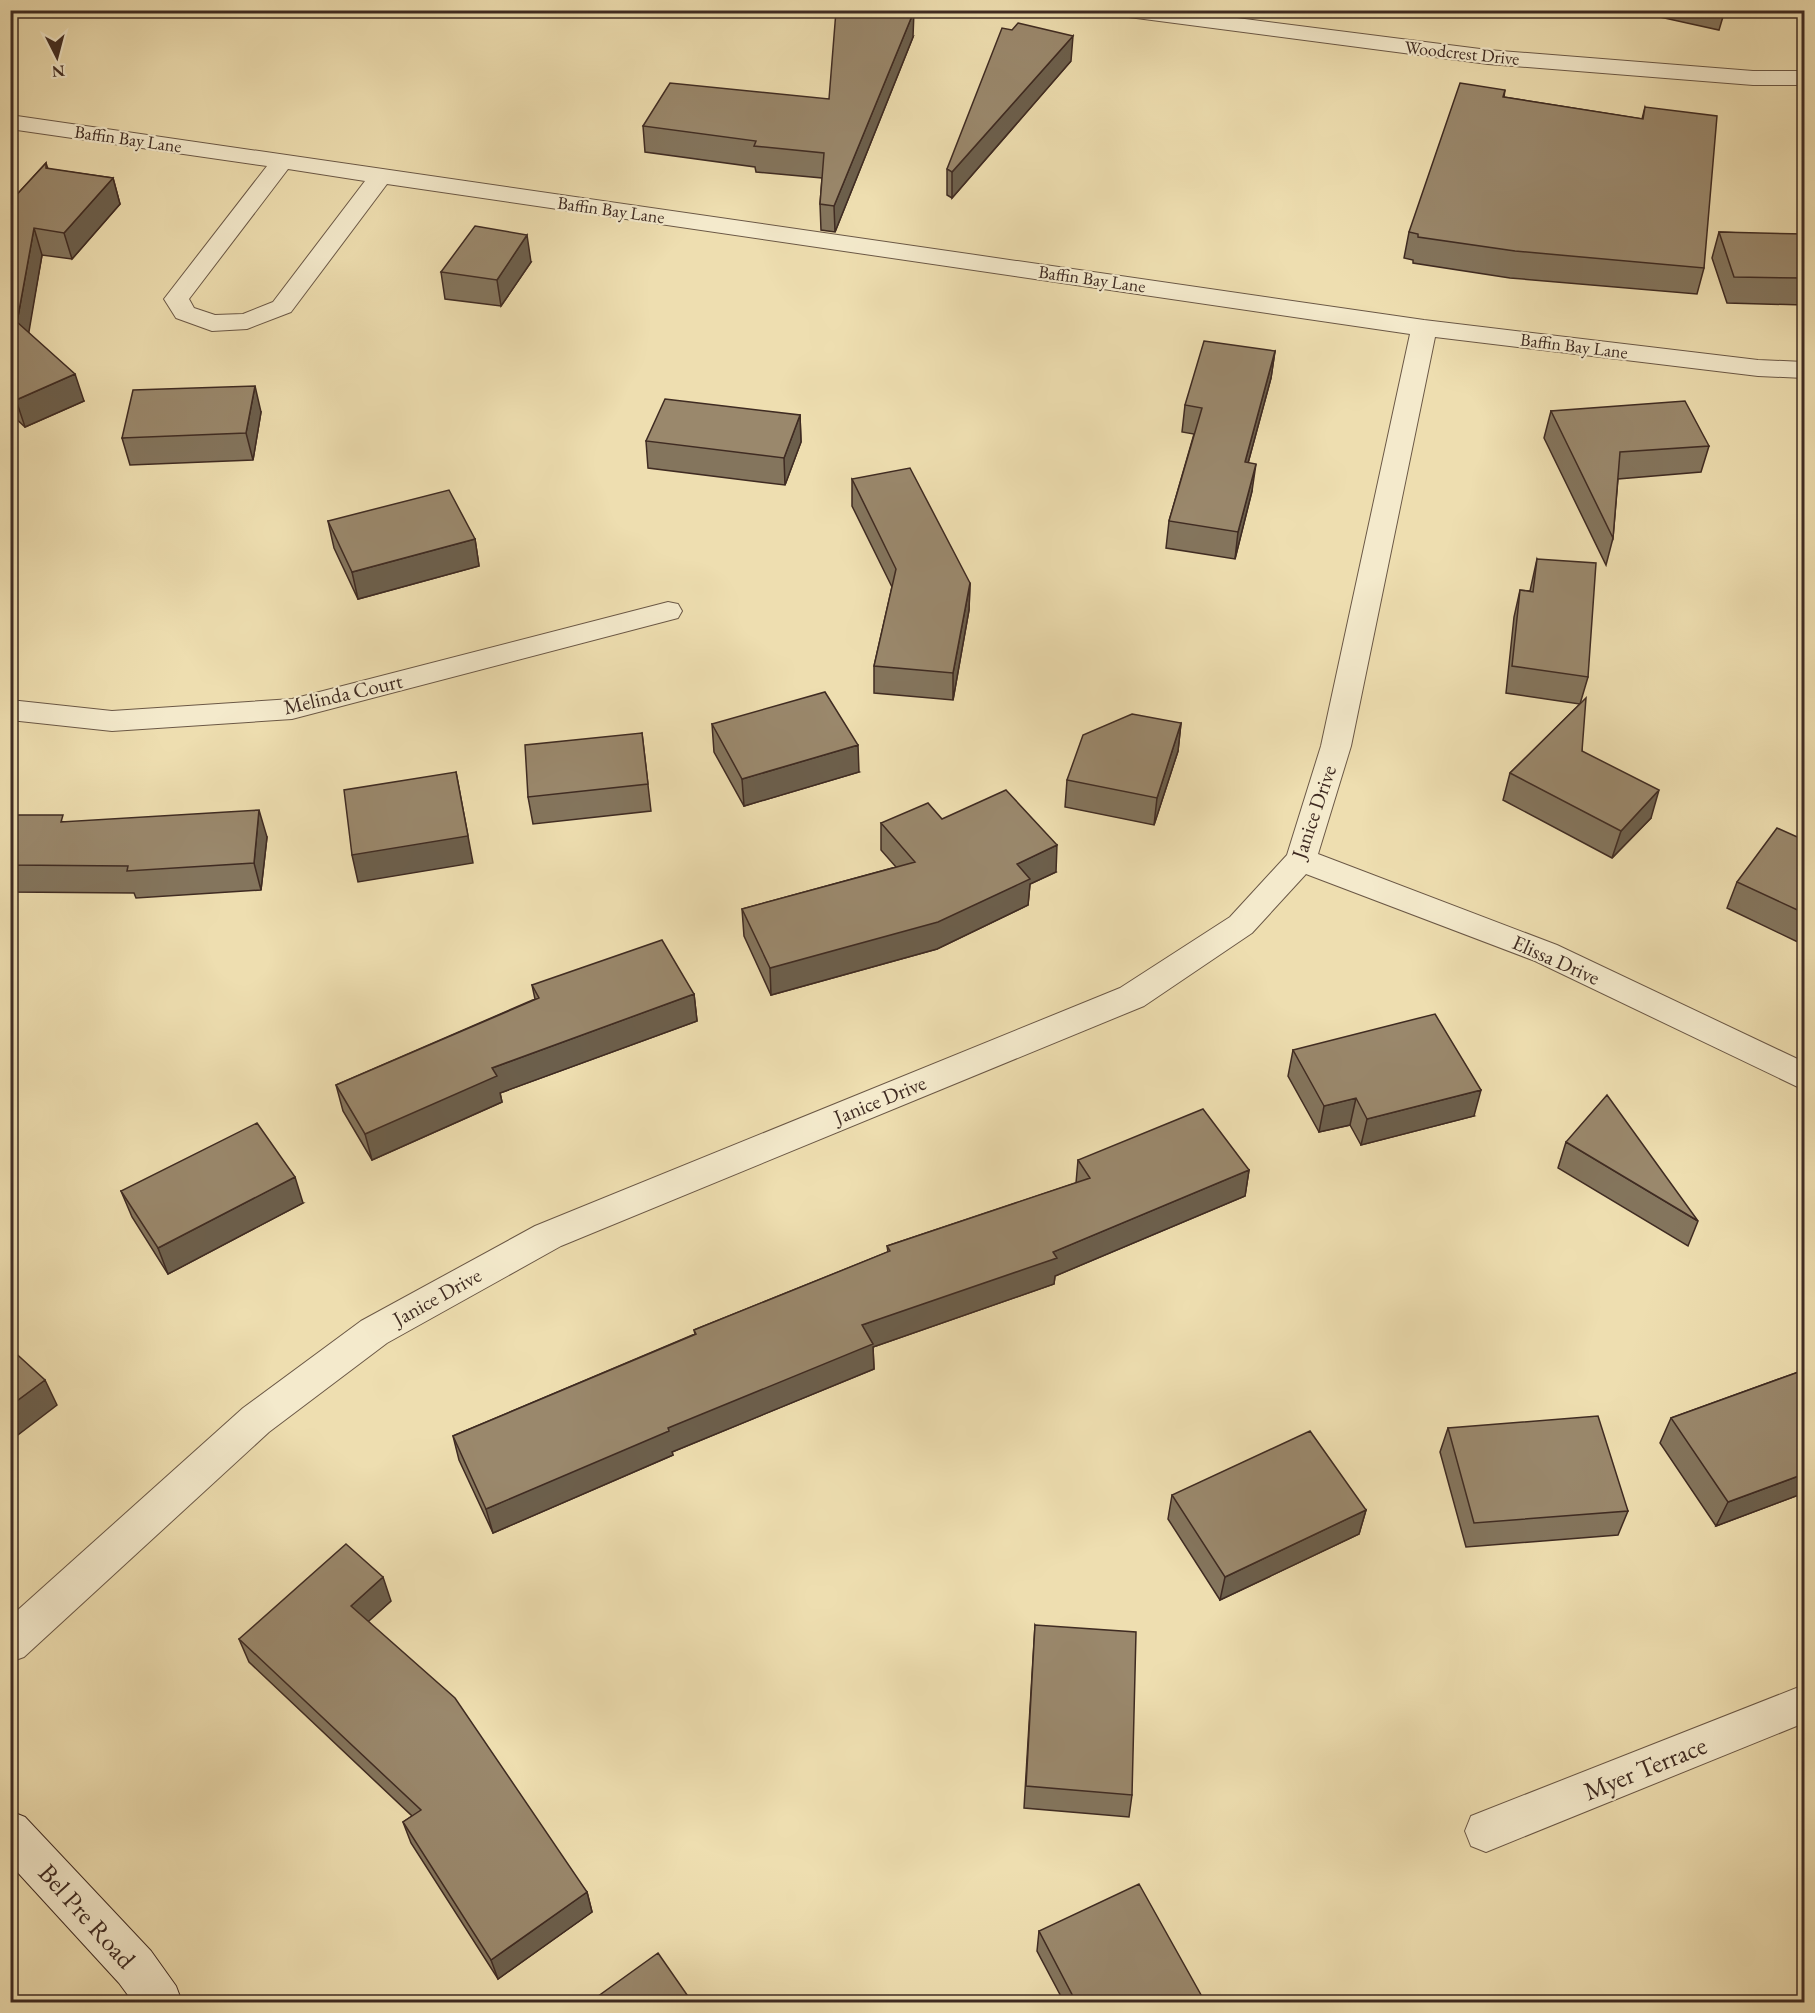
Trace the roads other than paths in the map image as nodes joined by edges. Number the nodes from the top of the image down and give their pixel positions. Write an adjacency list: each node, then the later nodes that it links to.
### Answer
1 (1121, 10): 2 (street, Woodcrest Drive)
2 (1804, 78)
3 (10, 122): 4 (street, Baffin Bay Lane)
4 (282, 162): 5 (street, Baffin Bay Lane); 5 (street)
5 (381, 176): 6 (street, Baffin Bay Lane)
6 (1424, 328): 7 (street, Baffin Bay Lane); 10 (street, Janice Drive)
7 (1804, 370)
8 (668, 611): 9 (street, Melinda Court)
9 (10, 710)
10 (1301, 860): 11 (street, Elissa Drive); 12 (street, Janice Drive)
11 (1804, 1077)
12 (10, 1644)
13 (1804, 1704): 14 (street, Myer Terrace)
14 (1486, 1831)
15 (10, 1832): 16 (street, Bel Pre Road)
16 (160, 2002)

